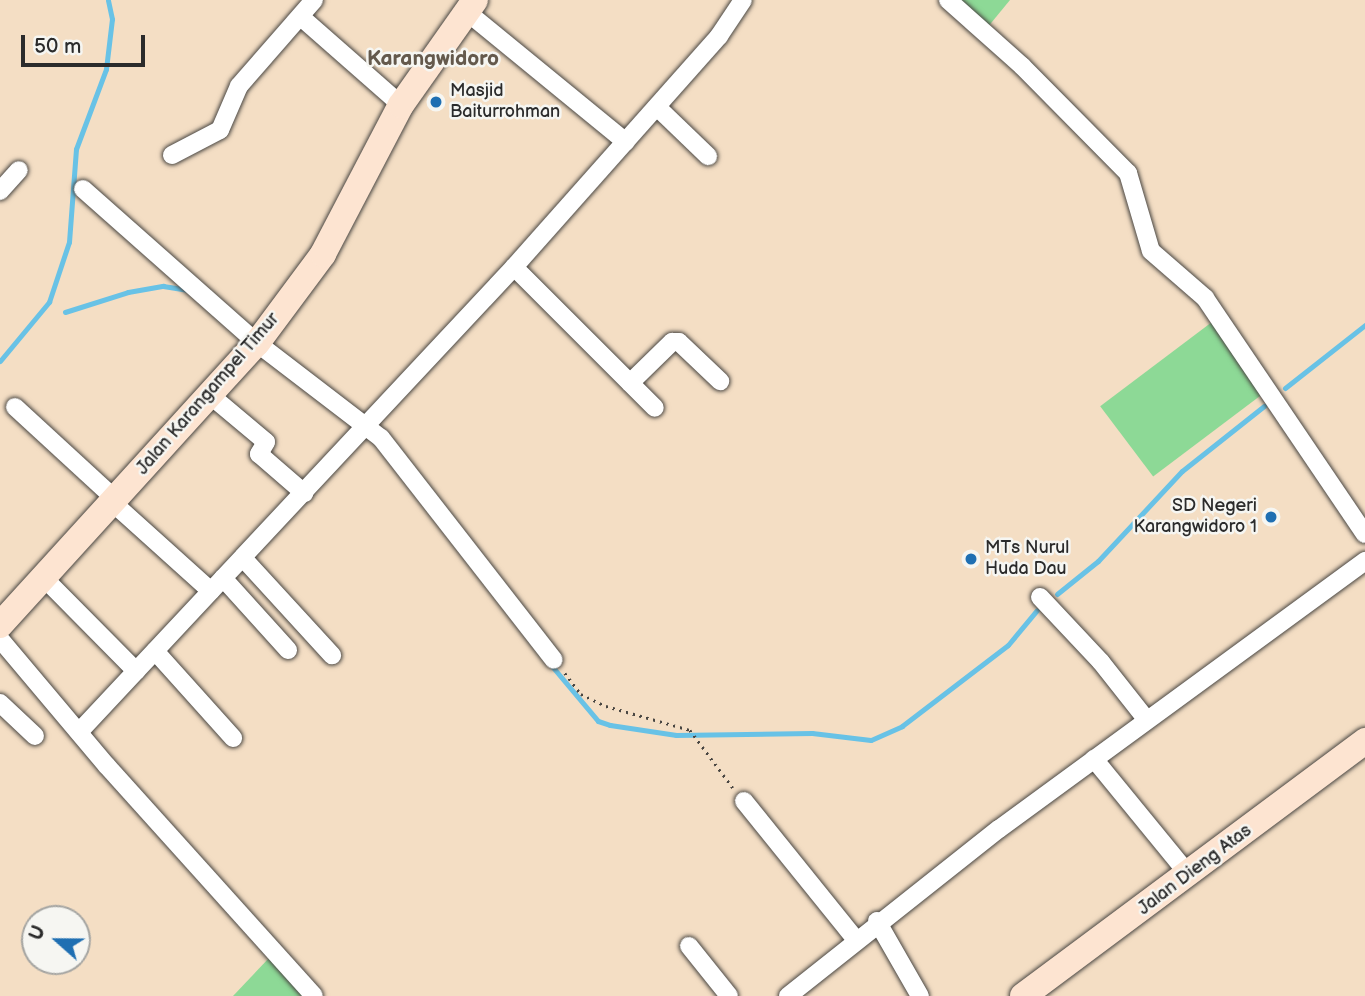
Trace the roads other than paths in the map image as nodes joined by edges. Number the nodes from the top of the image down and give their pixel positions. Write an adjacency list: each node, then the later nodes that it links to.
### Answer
1 (314, 0): 5 (street)
2 (743, 0): 7 (street)
3 (948, 0): 24 (street)
4 (471, 6): 6 (street, Jalan Karangampel Timur); 8 (street)
5 (302, 18): 6 (street); 9 (street)
6 (401, 105): 15 (street, Jalan Karangampel Timur)
7 (657, 107): 8 (street); 10 (street)
8 (626, 142): 14 (street)
9 (172, 155)
10 (708, 156)
11 (19, 170): 13 (street)
12 (83, 189): 15 (street)
13 (0, 191)
14 (513, 267): 17 (street); 21 (street)
15 (257, 343): 18 (street, Jalan Karangampel Timur); 21 (street)
16 (720, 381): 17 (street)
17 (630, 383): 20 (street)
18 (210, 395): 22 (street); 23 (street, Jalan Karangampel Timur)
19 (15, 407): 23 (street)
20 (655, 408)
21 (366, 427): 22 (street); 35 (street)
22 (304, 493): 25 (street)
23 (113, 500): 27 (street, Jalan Karangampel Timur); 28 (street)
24 (1365, 534)
25 (243, 558): 28 (street); 34 (street)
26 (1365, 561): 38 (street)
27 (44, 578): 30 (street, Jalan Karangampel Timur); 36 (street)
28 (217, 585): 32 (street); 33 (street)
29 (1040, 597): 38 (street)
30 (0, 625)
31 (0, 639): 39 (street)
32 (288, 650)
33 (155, 651): 36 (street); 41 (street)
34 (332, 655)
35 (554, 660)
36 (136, 671): 39 (street)
37 (0, 702): 40 (street)
38 (1146, 719): 43 (street)
39 (79, 732): 49 (street)
40 (35, 736)
41 (233, 738)
42 (1365, 741): 45 (street, Jalan Dieng Atas)
43 (1094, 759): 45 (street); 46 (street)
44 (744, 801): 47 (street)
45 (1189, 875): 53 (street, Jalan Dieng Atas)
46 (877, 921): 47 (street); 52 (street)
47 (856, 940): 51 (street)
48 (689, 946): 50 (street)
49 (314, 996)
50 (729, 996)
51 (788, 996)
52 (920, 996)
53 (1023, 996)

